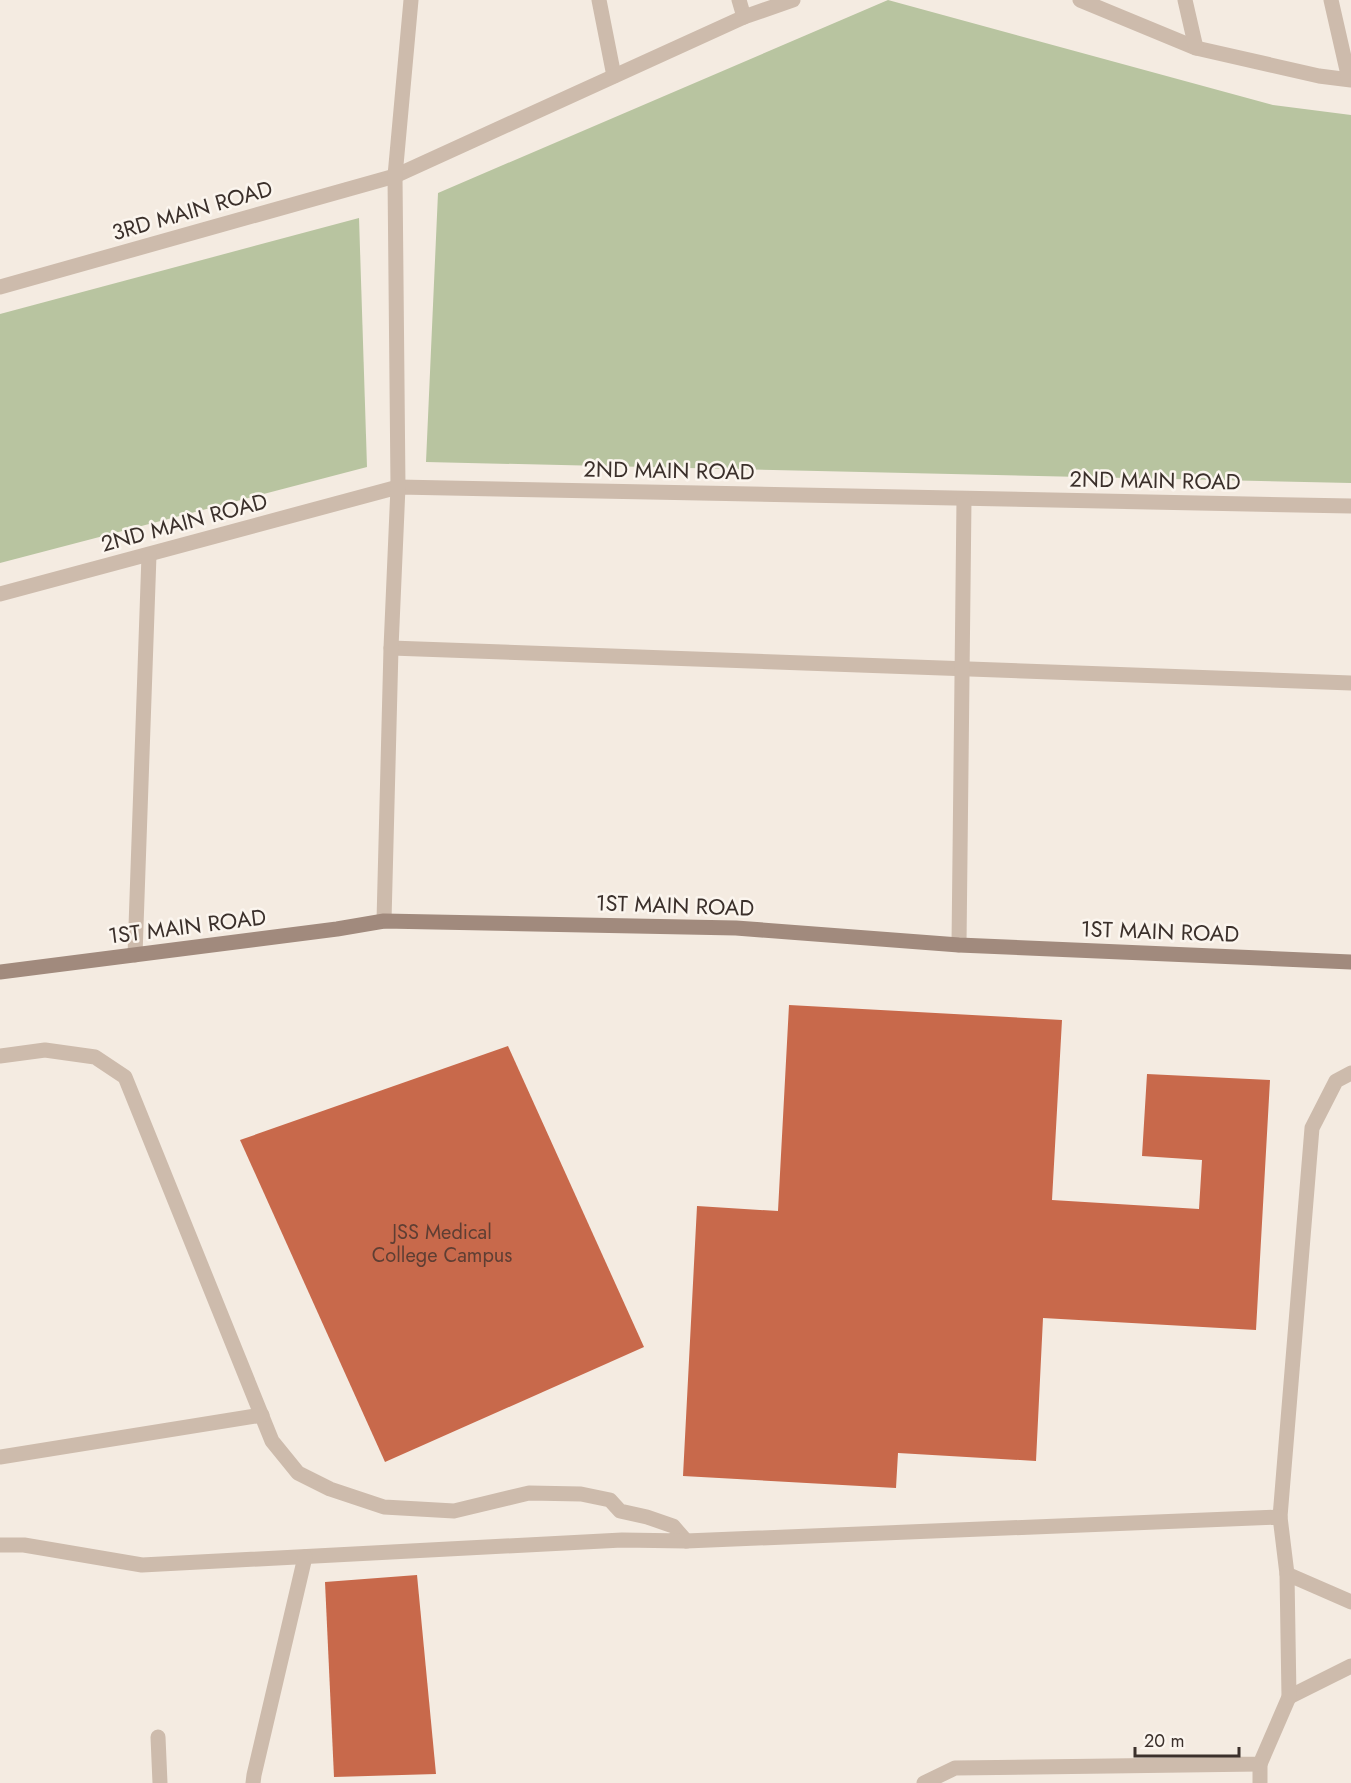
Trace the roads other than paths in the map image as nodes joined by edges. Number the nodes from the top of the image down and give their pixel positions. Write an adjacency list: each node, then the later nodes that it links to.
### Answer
1 (411, 0): 12 (street)
2 (599, 0): 10 (street)
3 (739, 0): 8 (street)
4 (793, 0): 8 (street, 3RD MAIN ROAD)
5 (1080, 0): 9 (street)
6 (1185, 0): 9 (street)
7 (1331, 0): 11 (street)
8 (744, 17): 10 (street, 3RD MAIN ROAD)
9 (1196, 48): 11 (street)
10 (614, 76): 12 (street, 3RD MAIN ROAD)
11 (1350, 79)
12 (395, 176): 13 (street, 3RD MAIN ROAD); 14 (street)
13 (0, 287)
14 (398, 487): 15 (street, 2ND MAIN ROAD); 17 (street, 2ND MAIN ROAD); 19 (street)
15 (964, 499): 16 (street, 2ND MAIN ROAD); 20 (street)
16 (1351, 507)
17 (148, 555): 18 (street, 2ND MAIN ROAD); 24 (street)
18 (0, 594)
19 (391, 648): 20 (street); 22 (street)
20 (962, 669): 21 (street); 23 (street)
21 (1351, 683)
22 (384, 921): 23 (street, 1ST MAIN ROAD); 24 (street, 1ST MAIN ROAD)
23 (959, 945): 25 (street, 1ST MAIN ROAD)
24 (135, 955): 26 (street, 1ST MAIN ROAD)
25 (1351, 962)
26 (0, 972)
27 (0, 1056): 29 (street)
28 (1351, 1073): 31 (street)
29 (262, 1415): 30 (street); 32 (street)
30 (0, 1457)
31 (1280, 1516): 32 (street); 35 (street)
32 (686, 1541): 34 (street)
33 (0, 1545): 34 (street)
34 (305, 1557): 42 (street)
35 (1287, 1574): 36 (street); 38 (street)
36 (1351, 1602)
37 (1351, 1666): 38 (street)
38 (1289, 1697): 40 (street)
39 (158, 1737): 41 (street)
40 (1260, 1764): 43 (street); 44 (street)
41 (160, 1783)
42 (253, 1783)
43 (924, 1783)
44 (1260, 1783)

